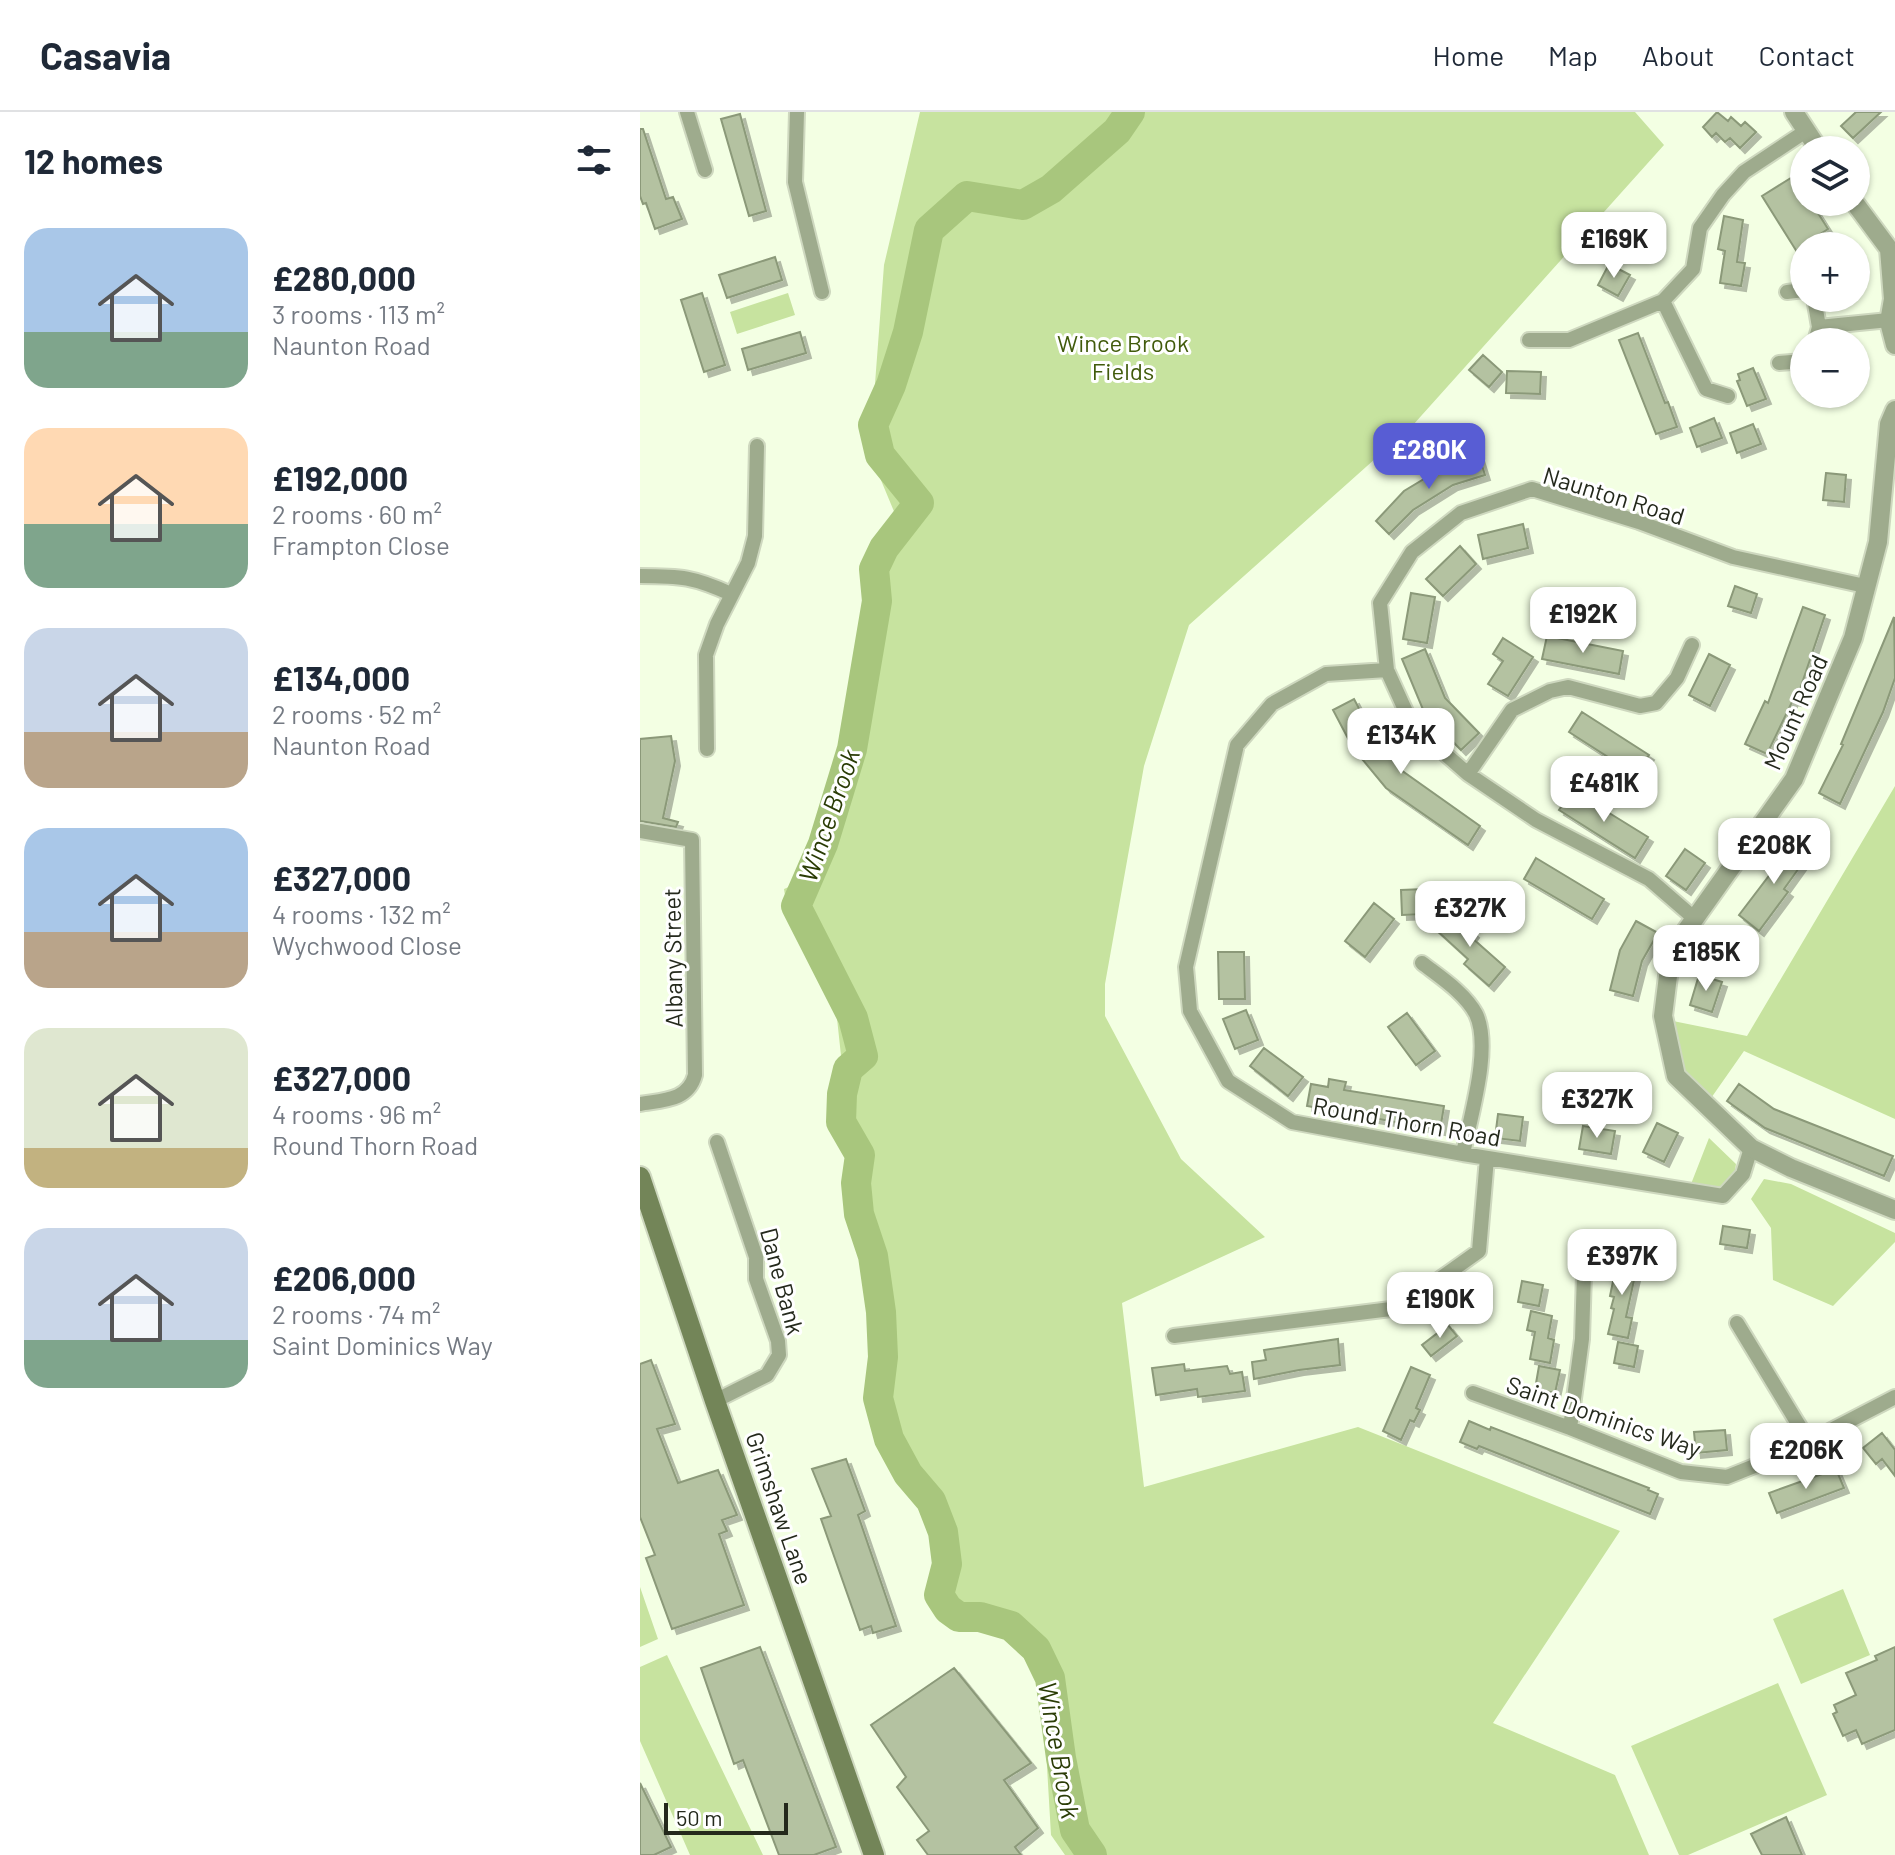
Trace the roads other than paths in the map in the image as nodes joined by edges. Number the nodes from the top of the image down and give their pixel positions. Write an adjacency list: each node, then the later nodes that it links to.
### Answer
1 (687, 112): 6 (street)
2 (797, 112): 9 (street)
3 (1794, 112): 4 (street)
4 (1806, 131): 5 (street); 13 (street)
5 (1809, 136)
6 (705, 170)
7 (1865, 216): 8 (street)
8 (1892, 251): 12 (street)
9 (822, 292)
10 (1787, 292): 11 (street)
11 (1790, 292)
12 (1894, 297): 15 (street)
13 (1663, 301): 17 (street); 22 (street)
14 (1816, 312): 16 (street)
15 (1889, 320): 16 (street); 18 (street)
16 (1819, 327)
17 (1529, 340)
18 (1894, 343): 21 (street)
19 (1790, 362): 20 (street)
20 (1779, 363)
21 (1895, 365)
22 (1728, 396)
23 (1895, 410): 26 (street, Mount Road)
24 (757, 446): 27 (street)
25 (640, 576): 27 (street)
26 (1865, 586): 29 (street, Naunton Road); 33 (street, Mount Road)
27 (731, 594): 30 (street)
28 (1692, 645): 31 (street)
29 (1387, 670): 31 (street, Naunton Road); 38 (street, Round Thorn Road)
30 (707, 749)
31 (1468, 774): 33 (street, Naunton Road)
32 (640, 831): 35 (street, Albany Street)
33 (1694, 918): 37 (street, Mount Road)
34 (1422, 963): 38 (street)
35 (640, 1104)
36 (717, 1142): 47 (street, Dane Bank)
37 (1751, 1148): 39 (street, Round Thorn Road); 41 (street, Mount Road)
38 (1463, 1154): 39 (street, Round Thorn Road)
39 (1487, 1158): 44 (street)
40 (640, 1177): 47 (main road, Grimshaw Lane)
41 (1895, 1210)
42 (1584, 1273): 48 (street)
43 (1737, 1323): 49 (street)
44 (1174, 1336)
45 (1473, 1393): 48 (street, Saint Dominics Way)
46 (1895, 1398): 49 (street, Saint Dominics Way)
47 (715, 1401): 50 (main road, Grimshaw Lane)
48 (1570, 1428): 49 (street, Saint Dominics Way)
49 (1809, 1442)
50 (874, 1855)

